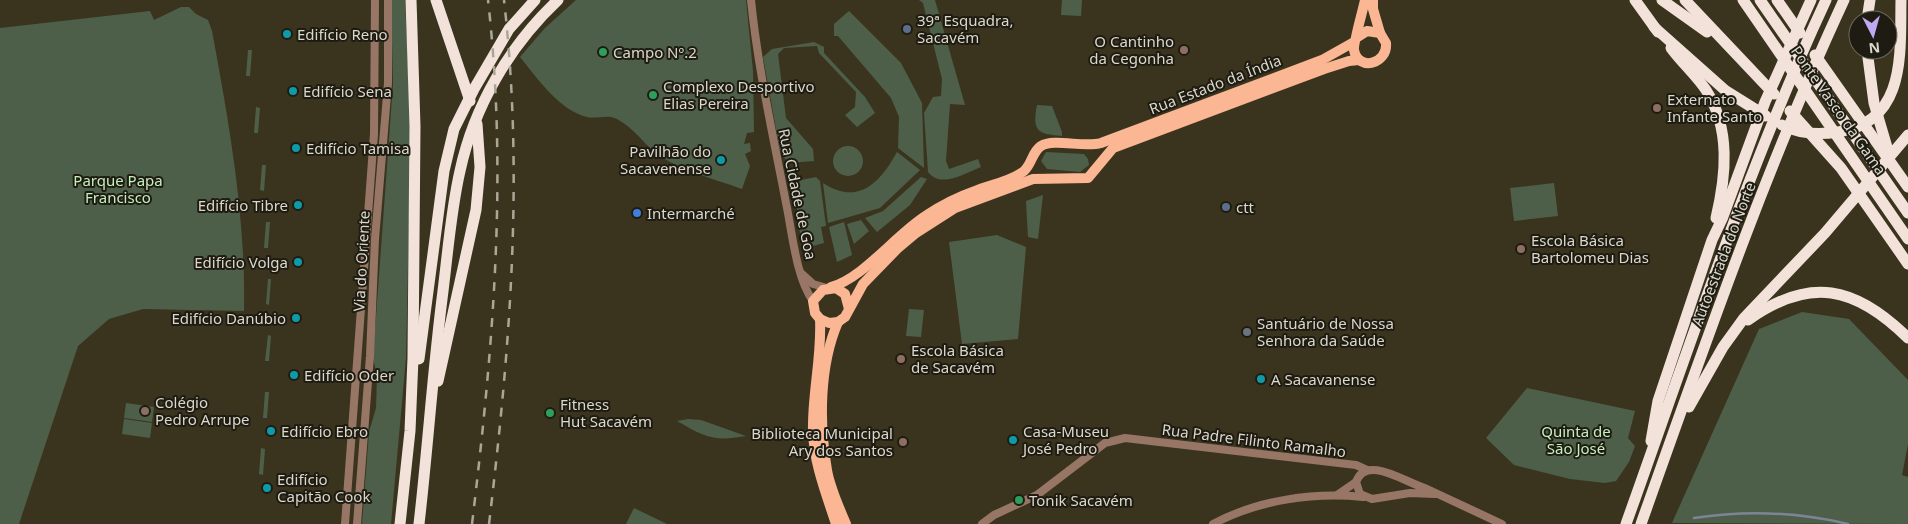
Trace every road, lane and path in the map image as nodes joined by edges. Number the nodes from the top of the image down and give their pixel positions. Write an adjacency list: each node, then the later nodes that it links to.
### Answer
1 (375, 0): 57 (street, Via do Oriente)
2 (388, 0): 56 (street, Via do Oriente)
3 (411, 0): 45 (highway)
4 (436, 0): 46 (highway)
5 (535, 0): 45 (highway)
6 (558, 0): 46 (highway)
7 (751, 0): 37 (street, Rua Cidade de Goa)
8 (1365, 0): 22 (main road)
9 (1373, 0): 21 (main road)
10 (1635, 0): 20 (highway)
11 (1662, 0): 23 (highway)
12 (1685, 0): 23 (highway)
13 (1743, 0): 34 (highway, Ponte Vasco da Gama)
14 (1760, 0): 33 (highway, Ponte Vasco da Gama)
15 (1777, 0): 30 (highway)
16 (1810, 0): 35 (highway)
17 (1826, 0): 48 (highway, Autoestrada do Norte)
18 (1844, 0): 47 (highway, Autoestrada do Norte)
19 (1901, 0): 20 (highway)
20 (1654, 27): 35 (highway)
21 (1380, 33): 22 (main road); 24 (main road)
22 (1355, 40): 24 (main road); 27 (main road, Rua Estado da Índia)
23 (1730, 50): 36 (highway)
24 (1360, 60): 29 (main road, Rua Estado da Índia)
25 (1868, 60): 30 (highway)
26 (1908, 135): 43 (highway)
27 (1082, 146): 28 (main road, Rua Estado da Índia); 29 (main road)
28 (1033, 158): 31 (main road); 38 (main road, Rua Estado da Índia)
29 (1096, 168): 31 (main road, Rua Estado da Índia)
30 (1896, 169): 32 (highway)
31 (1049, 178): 40 (main road, Rua Estado da Índia)
32 (1908, 187)
33 (1908, 213)
34 (1908, 238)
35 (1712, 240): 48 (highway)
36 (1908, 264)
37 (802, 274): 38 (street, Rua Cidade de Goa); 39 (street, Rua Cidade de Goa)
38 (829, 288): 39 (main road); 40 (main road)
39 (814, 301): 41 (main road)
40 (849, 308): 42 (main road)
41 (820, 319): 42 (main road); 61 (main road)
42 (838, 322): 62 (main road)
43 (1734, 330): 44 (highway); 47 (highway)
44 (1908, 338)
45 (411, 395): 59 (highway)
46 (432, 409): 60 (highway)
47 (1673, 436): 67 (highway, Autoestrada do Norte)
48 (1651, 455): 66 (highway, Autoestrada do Norte)
49 (1367, 470): 50 (street, Rua Padre Filinto Ramalho); 51 (street); 63 (street, Rua Padre Filinto Ramalho)
50 (1406, 481): 53 (street, Rua Padre Filinto Ramalho); 54 (street)
51 (1356, 482): 52 (street); 55 (street)
52 (1337, 494): 55 (street); 64 (street)
53 (1435, 494): 54 (street); 65 (street, Rua Padre Filinto Ramalho)
54 (1401, 495): 55 (street)
55 (1363, 497)
56 (359, 500): 57 (street); 58 (street, Via do Oriente)
57 (345, 524)
58 (357, 524)
59 (400, 524)
60 (419, 524)
61 (836, 524)
62 (846, 524)
63 (982, 524)
64 (1213, 524)
65 (1502, 524)
66 (1626, 524)
67 (1641, 524)

